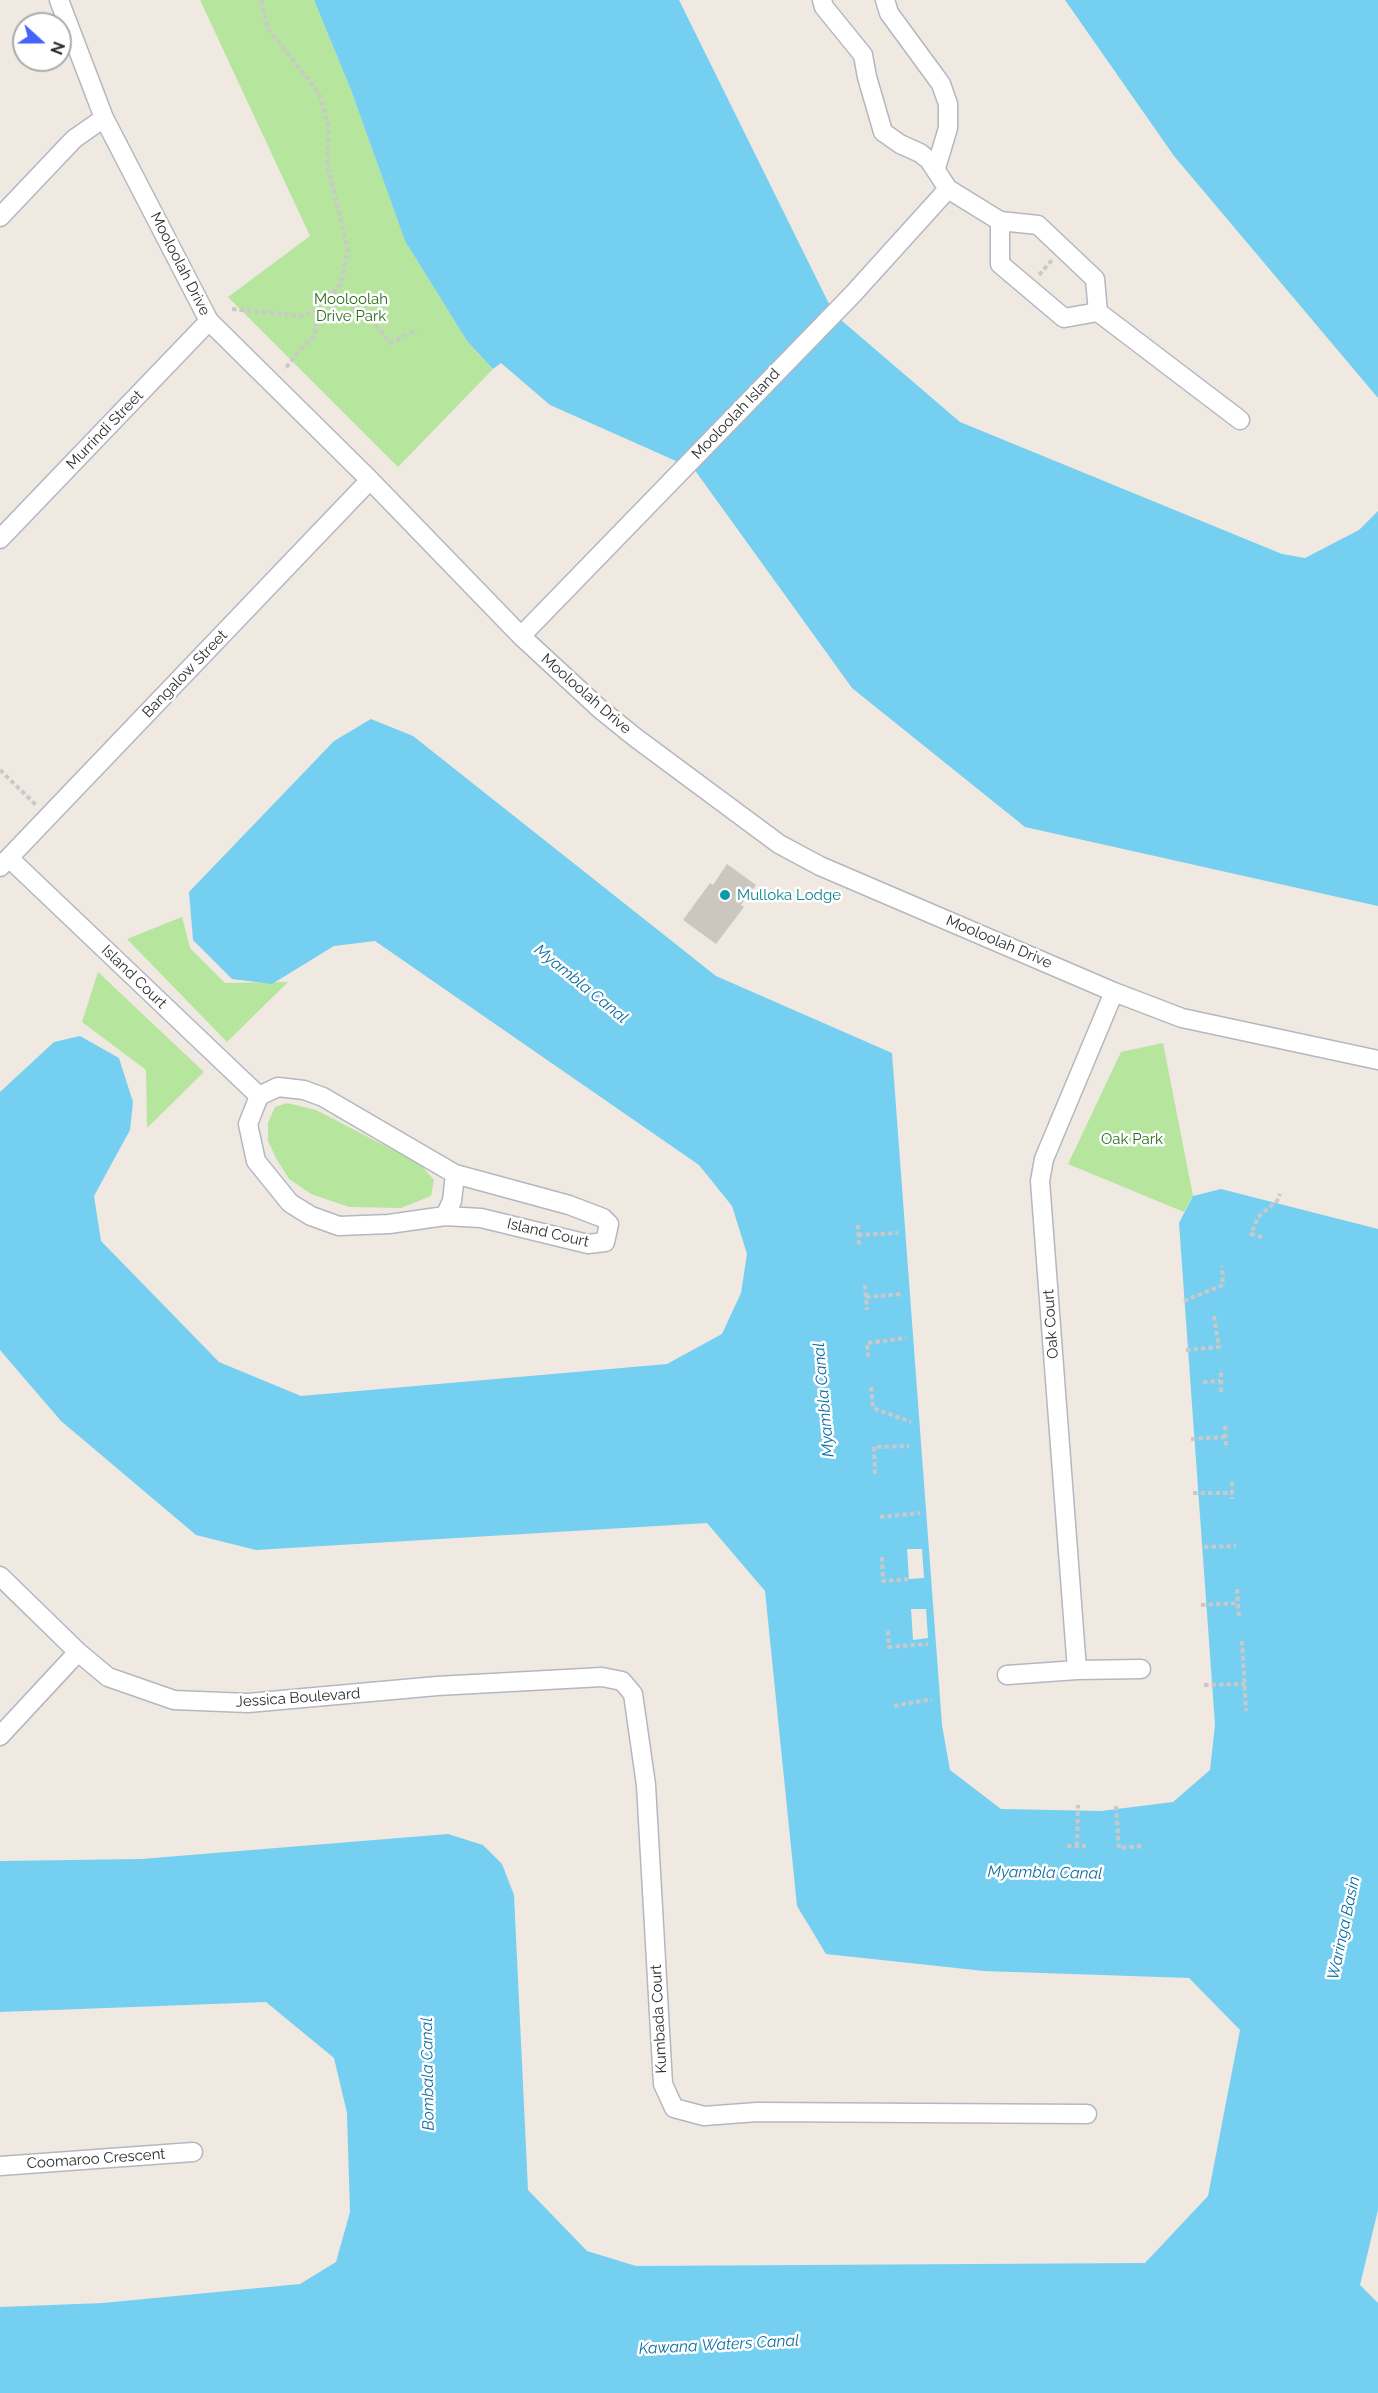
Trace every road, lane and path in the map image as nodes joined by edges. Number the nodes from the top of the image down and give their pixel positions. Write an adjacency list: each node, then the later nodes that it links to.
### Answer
1 (59, 0): 5 (street, Mooloolah Drive)
2 (261, 0): 12 (path)
3 (822, 0): 6 (street)
4 (885, 0): 6 (street)
5 (104, 118): 8 (street); 16 (street, Mooloolah Drive)
6 (936, 168): 7 (street)
7 (948, 189): 9 (street); 22 (street, Mooloolah Island)
8 (0, 217)
9 (1000, 221): 10 (street); 11 (street)
10 (1063, 249): 11 (path); 15 (street)
11 (1028, 287): 15 (street)
12 (333, 295): 14 (path); 17 (path)
13 (231, 309): 14 (path)
14 (320, 310): 18 (path)
15 (1098, 312): 19 (street)
16 (209, 321): 18 (street, Mooloolah Drive); 21 (street, Murrindi Street)
17 (417, 330)
18 (274, 386): 20 (street, Mooloolah Drive)
19 (1240, 420)
20 (370, 480): 22 (street, Mooloolah Drive); 24 (street, Bangalow Street)
21 (0, 539)
22 (521, 636): 26 (street, Mooloolah Drive)
23 (0, 770): 24 (path)
24 (49, 816): 25 (street, Bangalow Street)
25 (5, 862): 28 (street, Island Court)
26 (1114, 992): 27 (street, Mooloolah Drive); 79 (street, Oak Court)
27 (1378, 1060)
28 (259, 1096): 29 (street, Island Court); 31 (street, Island Court)
29 (455, 1174): 31 (street); 31 (street, Island Court)
30 (1280, 1194): 35 (path)
31 (445, 1216)
32 (858, 1225): 34 (path)
33 (898, 1233): 34 (path)
34 (858, 1235): 36 (path)
35 (1262, 1237)
36 (859, 1246)
37 (1221, 1266): 41 (path)
38 (865, 1285): 40 (path)
39 (903, 1294): 40 (path)
40 (866, 1298): 42 (path)
41 (1184, 1301)
42 (867, 1310)
43 (1214, 1316): 45 (path)
44 (906, 1338): 46 (path)
45 (1186, 1350)
46 (868, 1357)
47 (1221, 1369): 48 (path)
48 (1221, 1381): 49 (path); 51 (path)
49 (1203, 1382)
50 (871, 1387): 52 (path)
51 (1221, 1392)
52 (910, 1422)
53 (1225, 1426): 54 (path)
54 (1226, 1437): 55 (path); 57 (path)
55 (1191, 1439)
56 (909, 1446): 58 (path)
57 (1226, 1447)
58 (875, 1474)
59 (1232, 1482): 60 (path)
60 (1232, 1492): 61 (path); 62 (path)
61 (1193, 1493)
62 (1232, 1499)
63 (920, 1513): 64 (path)
64 (880, 1517)
65 (1236, 1546): 66 (path)
66 (1204, 1547)
67 (882, 1557): 69 (path)
68 (0, 1576): 77 (street, Jessica Boulevard)
69 (909, 1580)
70 (1237, 1589): 71 (path)
71 (1238, 1603): 72 (path); 73 (path)
72 (1201, 1605)
73 (1239, 1618)
74 (888, 1631): 76 (path)
75 (1242, 1641): 81 (path)
76 (928, 1644)
77 (78, 1652): 83 (street, Jessica Boulevard); 87 (street)
78 (1141, 1669): 79 (street)
79 (1077, 1670): 80 (street)
80 (1008, 1675)
81 (1245, 1684): 82 (path); 86 (path)
82 (1204, 1685)
83 (633, 1694): 94 (street, Kumbada Court)
84 (932, 1699): 85 (path)
85 (894, 1706)
86 (1246, 1711)
87 (0, 1736)
88 (1078, 1805): 91 (path)
89 (1116, 1806): 93 (path)
90 (1067, 1846): 91 (path)
91 (1077, 1846): 92 (path)
92 (1086, 1846)
93 (1144, 1846)
94 (1087, 2114)
95 (193, 2152): 96 (street, Coomaroo Crescent)
96 (0, 2166)

